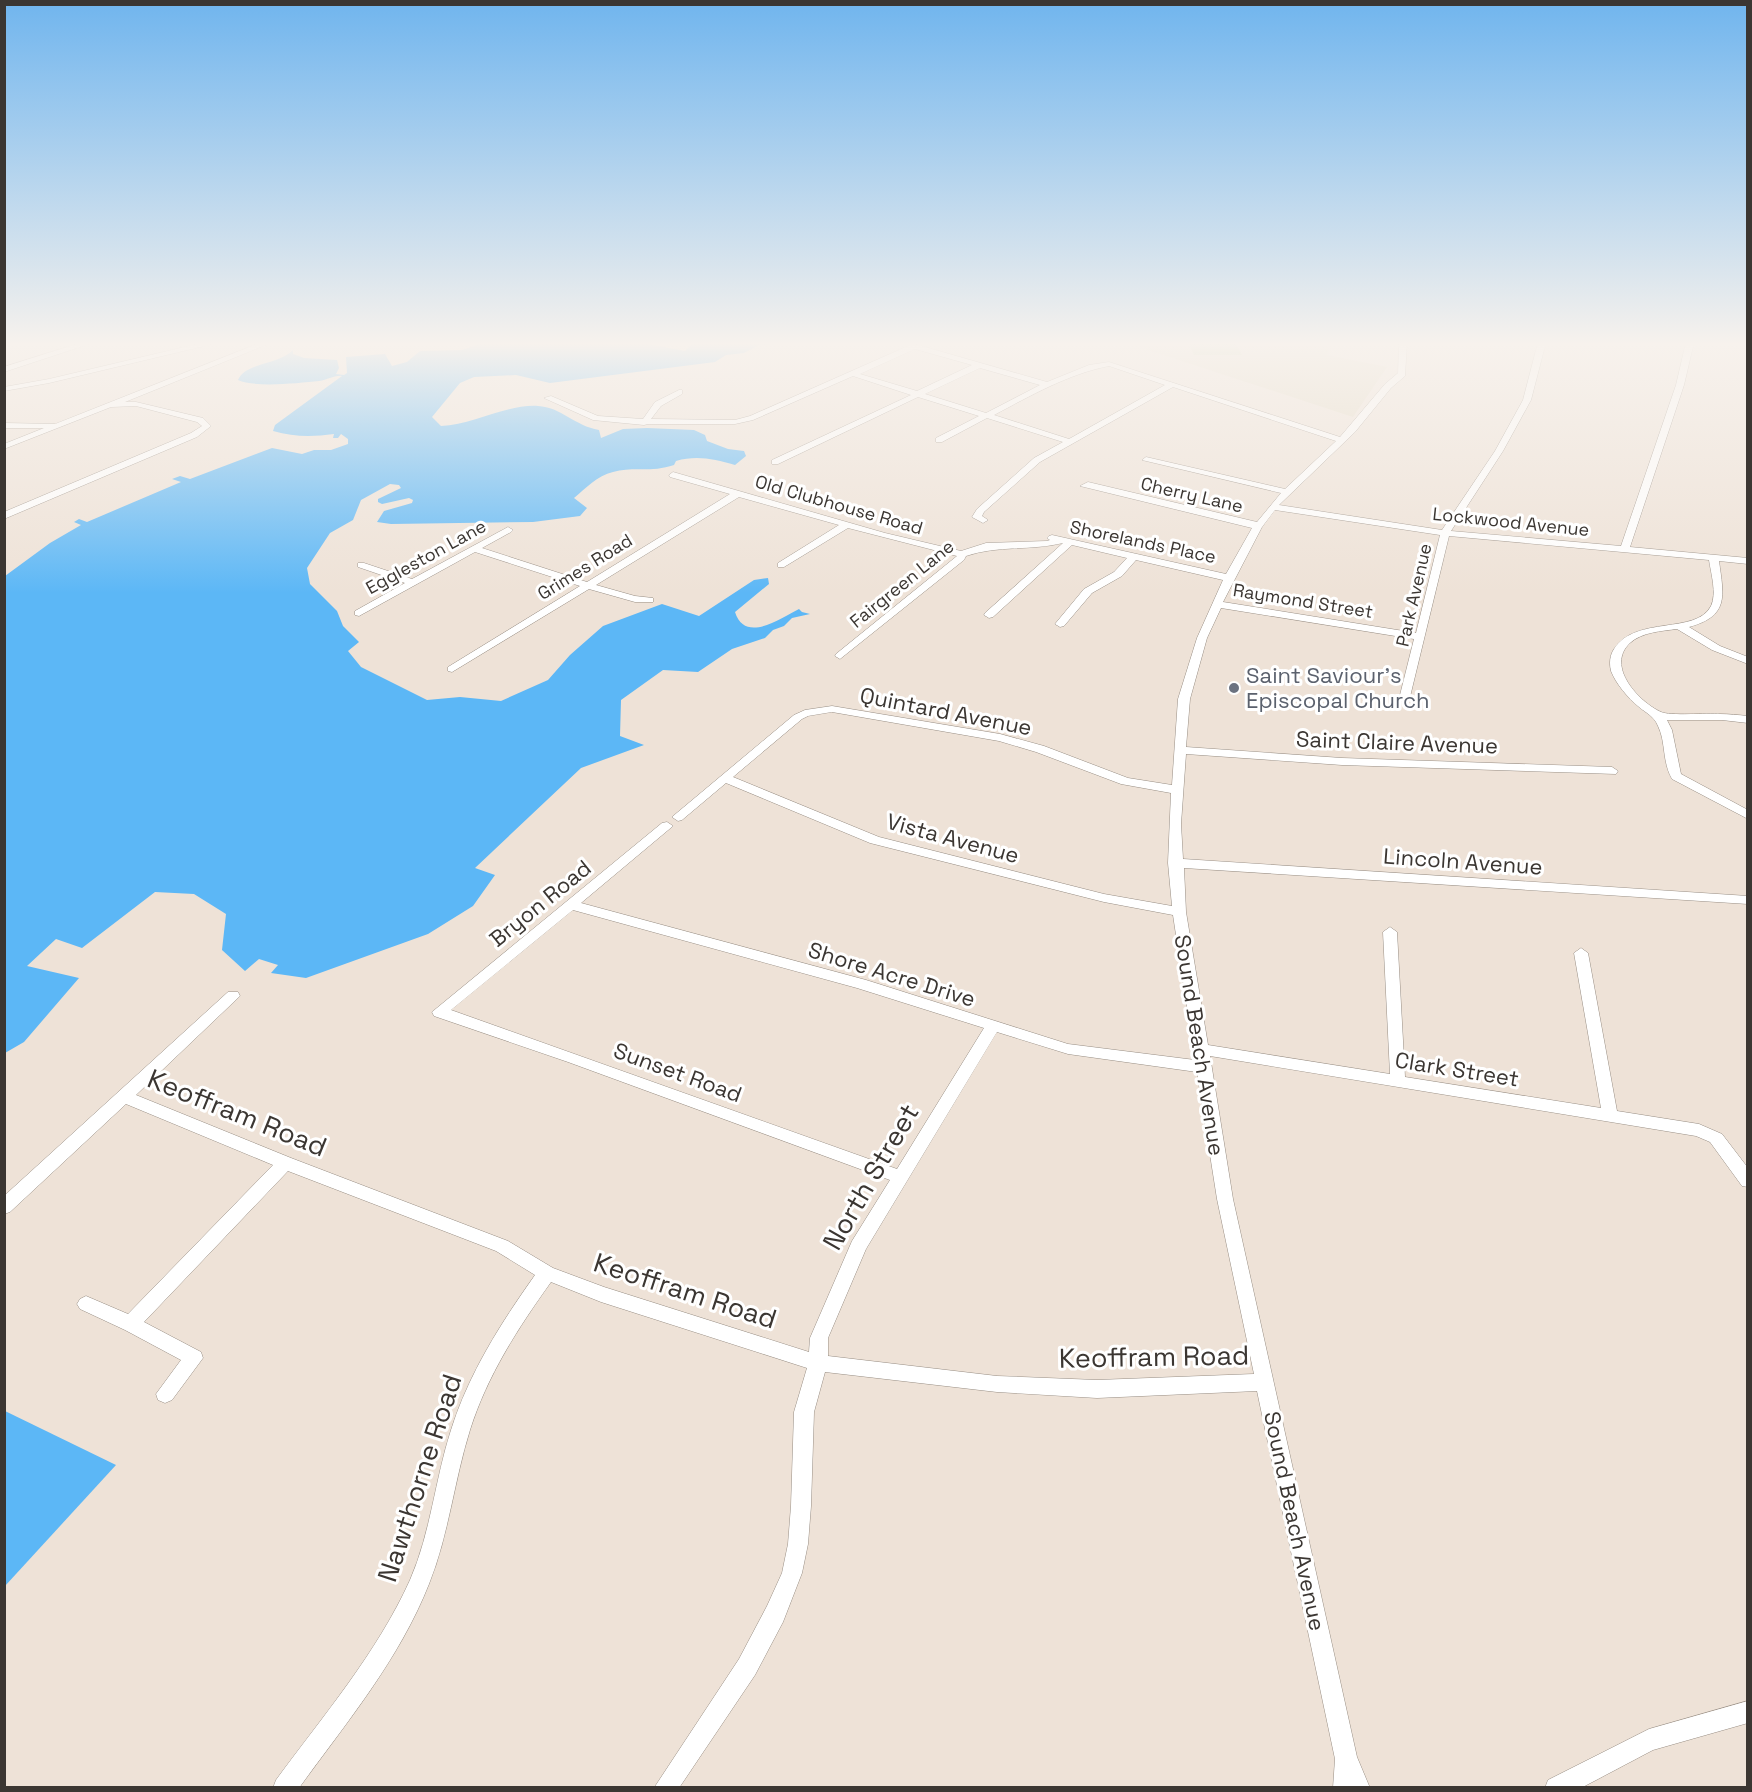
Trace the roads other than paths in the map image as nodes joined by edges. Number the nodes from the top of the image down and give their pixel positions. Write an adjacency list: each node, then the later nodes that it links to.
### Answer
1 (32, 426): 13 (street)
2 (48, 426): 3 (street)
3 (58, 426): 13 (street)
4 (207, 426): 24 (street)
5 (851, 426): 19 (street)
6 (967, 426): 14 (street)
7 (1020, 426): 16 (street)
8 (1096, 426): 16 (street)
9 (1298, 426): 15 (street)
10 (1355, 426): 15 (street, Sound Beach Avenue)
11 (1513, 426): 29 (street, Park Avenue)
12 (1666, 426): 32 (street)
13 (40, 434): 17 (street)
14 (939, 440)
15 (1341, 440): 21 (street, Sound Beach Avenue)
16 (1068, 441): 25 (street)
17 (4, 447)
18 (1146, 460): 21 (street)
19 (775, 462)
20 (673, 475): 22 (street, Old Clubhouse Road)
21 (1286, 492): 23 (street, Sound Beach Avenue)
22 (737, 494): 26 (street, Old Clubhouse Road); 41 (street, Grimes Road)
23 (1273, 507): 27 (street, Sound Beach Avenue); 29 (street, Lockwood Avenue)
24 (4, 516)
25 (980, 518)
26 (846, 525): 33 (street, Old Clubhouse Road); 38 (street)
27 (1258, 526): 27 (street, Cherry Lane); 39 (street, Sound Beach Avenue)
28 (508, 530): 31 (street, Eggleston Lane)
29 (1446, 533): 32 (street, Lockwood Avenue); 48 (street, Park Avenue)
30 (1060, 541): 33 (street, Fairgreen Lane); 34 (street, Shorelands Place); 45 (street)
31 (474, 549): 40 (street, Eggleston Lane); 41 (street)
32 (1625, 549): 35 (street, Lockwood Avenue)
33 (962, 554): 49 (street, Fairgreen Lane)
34 (1133, 557): 39 (street, Shorelands Place); 46 (street)
35 (1714, 558): 36 (street, Lockwood Avenue); 47 (street)
36 (1748, 561)
37 (361, 565): 40 (street)
38 (782, 565)
39 (1229, 578): 43 (street, Sound Beach Avenue)
40 (413, 583): 44 (street, Eggleston Lane)
41 (589, 585): 42 (street); 51 (street, Grimes Road)
42 (649, 600)
43 (1216, 604): 48 (street, Raymond Street); 55 (street, Sound Beach Avenue)
44 (359, 613)
45 (989, 615)
46 (1060, 624)
47 (1680, 626): 50 (street); 53 (street)
48 (1420, 637): 52 (street, Park Avenue)
49 (840, 656)
50 (1748, 661)
51 (452, 669)
52 (1405, 699)
53 (1658, 716): 54 (street); 59 (street)
54 (1748, 720)
55 (1180, 750): 56 (street, Saint Claire Avenue); 58 (street, Sound Beach Avenue)
56 (1612, 771)
57 (725, 777): 58 (street, Quintard Avenue); 60 (street); 65 (street, Vista Avenue)
58 (1177, 790): 62 (street, Sound Beach Avenue)
59 (1748, 815)
60 (678, 817)
61 (667, 826): 64 (street, Bryon Road)
62 (1175, 863): 63 (street, Lincoln Avenue); 65 (street, Sound Beach Avenue)
63 (1748, 900)
64 (571, 905): 69 (street, Bryon Road); 70 (street, Shore Acre Drive)
65 (1179, 912): 71 (street, Sound Beach Avenue)
66 (1390, 932): 73 (street)
67 (1581, 953): 75 (street)
68 (233, 996): 74 (street)
69 (439, 1012): 77 (street, Sunset Road)
70 (992, 1027): 72 (street, Shore Acre Drive); 77 (street, North Street)
71 (1200, 1049): 72 (street, Sound Beach Avenue); 73 (street, Clark Street)
72 (1202, 1067): 84 (street, Sound Beach Avenue)
73 (1398, 1082): 75 (street, Clark Street)
74 (124, 1096): 76 (street, Keoffram Road); 79 (street)
75 (1610, 1116): 78 (street, Clark Street)
76 (285, 1163): 80 (street, Keoffram Road); 82 (street)
77 (901, 1177): 83 (street, North Street)
78 (1748, 1182)
79 (4, 1207)
80 (547, 1273): 83 (street, Keoffram Road); 88 (street, Nawthorne Road)
81 (86, 1304): 82 (street)
82 (131, 1324): 85 (street)
83 (818, 1363): 84 (street, Keoffram Road); 89 (street, North Street)
84 (1265, 1382): 87 (street, Sound Beach Avenue)
85 (165, 1394)
86 (1748, 1712): 92 (street)
87 (1346, 1758): 90 (street, Sound Beach Avenue); 91 (street, Sound Beach Avenue)
88 (284, 1788)
89 (665, 1788)
90 (1345, 1788)
91 (1359, 1788)
92 (1556, 1788)

